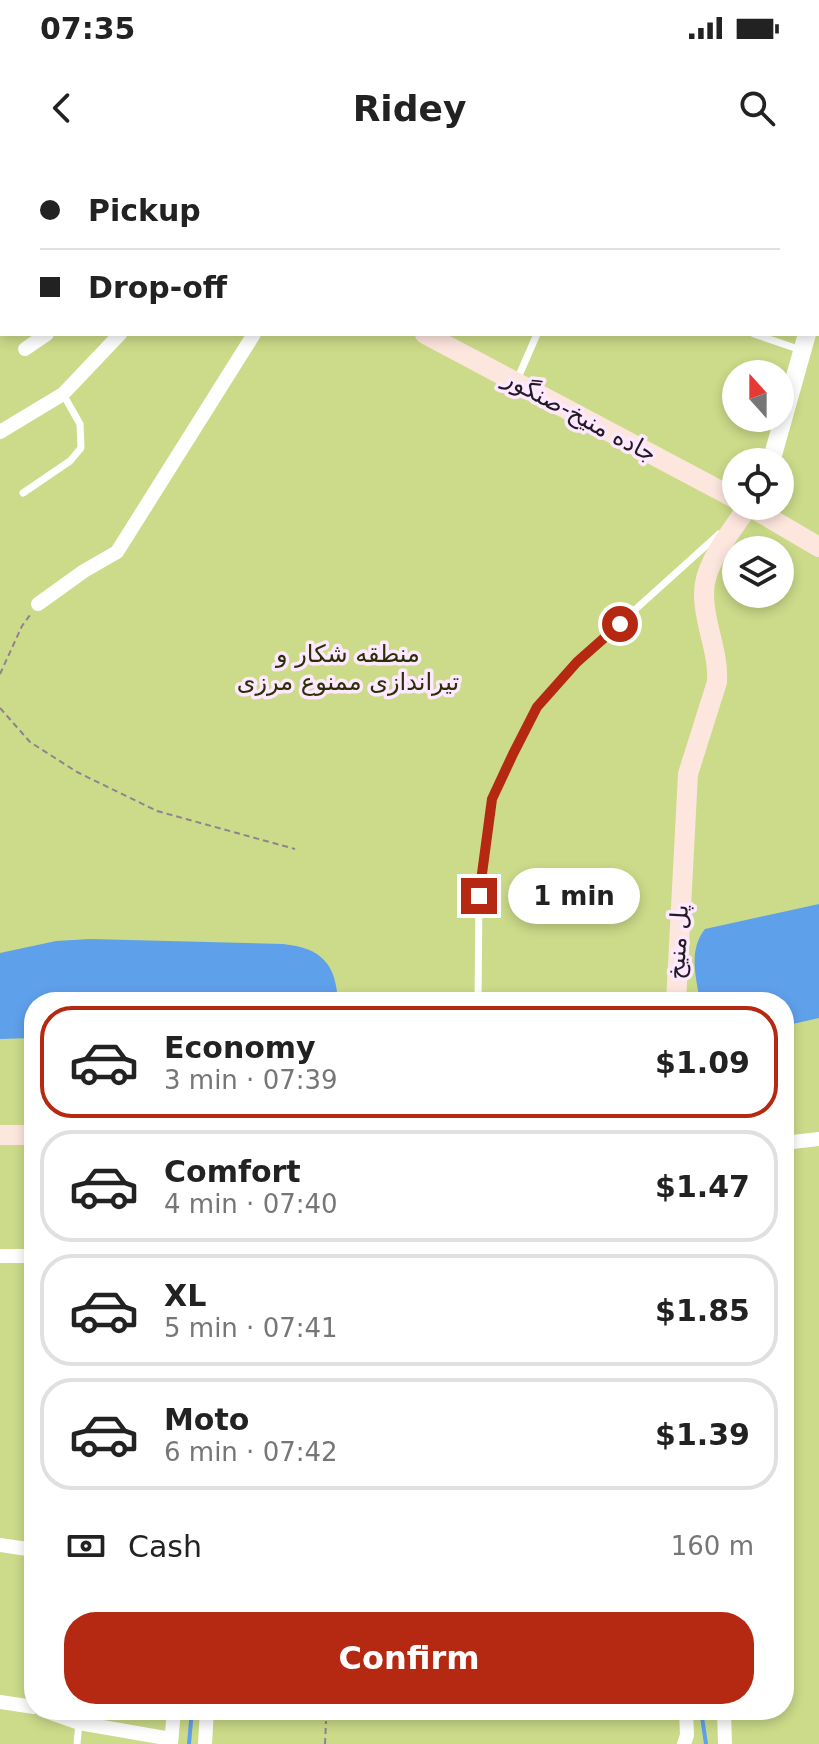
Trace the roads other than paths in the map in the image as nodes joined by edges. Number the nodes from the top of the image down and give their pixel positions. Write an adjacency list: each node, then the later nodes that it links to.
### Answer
1 (44, 336): 8 (street)
2 (118, 336): 10 (street)
3 (253, 336): 19 (street)
4 (429, 336): 9 (main road, جاده منیخ-صنگور)
5 (536, 336): 9 (lane)
6 (766, 336): 7 (lane)
7 (804, 342): 12 (street)
8 (25, 349)
9 (516, 382): 13 (main road, جاده منیخ-صنگور)
10 (63, 394): 11 (street); 14 (lane)
11 (0, 432)
12 (775, 448)
13 (722, 492)
14 (23, 493)
15 (733, 520): 20 (lane)
16 (739, 520): 21 (main road, پل منیخ)
17 (772, 520): 18 (main road)
18 (819, 547)
19 (38, 604)
20 (478, 992)
21 (676, 992)
22 (0, 1135): 23 (main road)
23 (24, 1135)
24 (819, 1139): 25 (street)
25 (794, 1142)
26 (0, 1256): 27 (street)
27 (24, 1256)
28 (0, 1545): 29 (street)
29 (24, 1549)
30 (0, 1702): 31 (street)
31 (24, 1706)
32 (70, 1720): 37 (street)
33 (173, 1720): 38 (street)
34 (206, 1720): 40 (street)
35 (686, 1720): 41 (street)
36 (724, 1720): 42 (street)
37 (79, 1723): 38 (street); 39 (lane)
38 (171, 1742)
39 (77, 1744)
40 (205, 1744)
41 (684, 1744)
42 (725, 1744)

